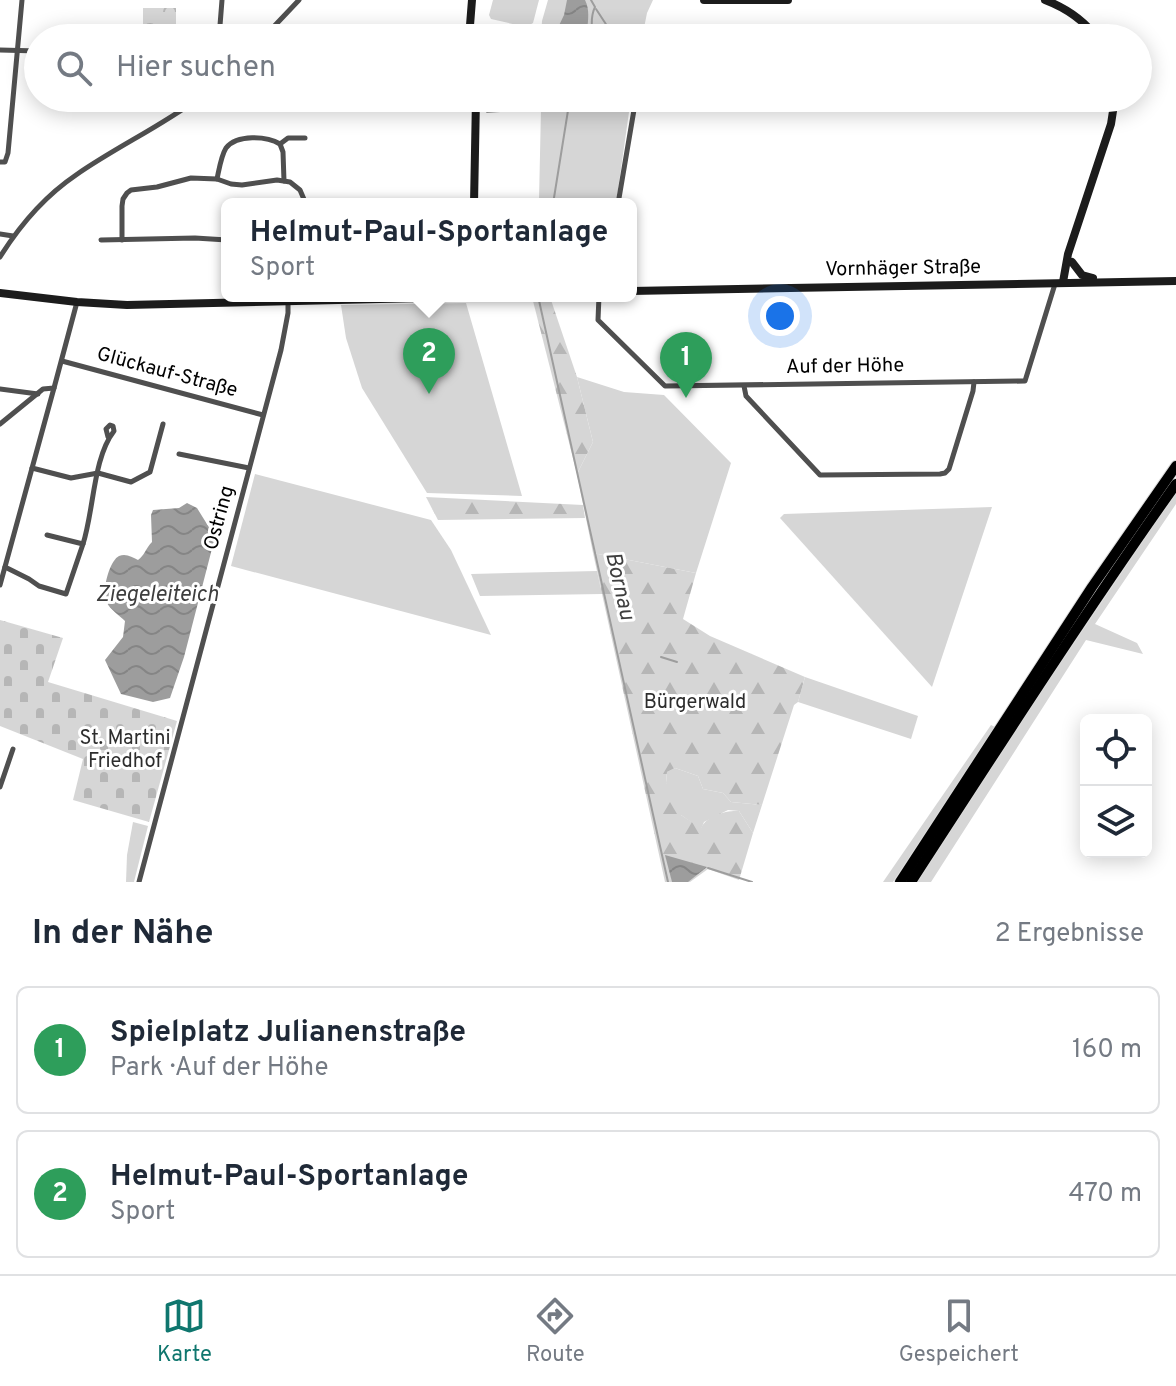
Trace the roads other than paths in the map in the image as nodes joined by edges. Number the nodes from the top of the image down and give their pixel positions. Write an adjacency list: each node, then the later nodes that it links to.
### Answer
1 (22, 0): 13 (street)
2 (222, 0): 8 (street)
3 (299, 0): 9 (street)
4 (472, 0): 10 (main road)
5 (704, 0): 6 (main road)
6 (788, 0)
7 (1045, 0): 11 (main road)
8 (220, 24)
9 (276, 24)
10 (470, 24)
11 (1085, 24)
12 (0, 50): 13 (street)
13 (17, 51): 14 (street); 21 (street)
14 (24, 51)
15 (178, 112): 28 (street)
16 (476, 112): 25 (main road)
17 (634, 112): 26 (street)
18 (1113, 112): 32 (main road)
19 (305, 138): 20 (street)
20 (280, 144): 22 (street); 23 (street)
21 (2, 162)
22 (217, 179): 23 (street); 30 (street)
23 (284, 181): 24 (street)
24 (303, 198)
25 (474, 198)
26 (619, 198)
27 (0, 234): 28 (street)
28 (13, 236): 33 (street)
29 (101, 240): 30 (street)
30 (122, 240): 31 (street)
31 (221, 240)
32 (1073, 243): 34 (main road); 37 (main road)
33 (0, 257)
34 (1072, 262): 35 (main road); 37 (main road)
35 (1109, 281): 36 (main road, Vornhäger Straße); 37 (main road, Vornhäger Straße)
36 (1176, 281)
37 (1064, 282): 38 (main road, Vornhäger Straße); 45 (street, Auf der Höhe)
38 (637, 291)
39 (0, 293): 41 (main road)
40 (221, 301): 41 (main road)
41 (77, 302): 44 (street)
42 (288, 302): 50 (street, Ostring)
43 (599, 302): 46 (street, Auf der Höhe)
44 (62, 361): 47 (street); 50 (street, Glückauf-Straße)
45 (974, 382): 46 (street, Auf der Höhe); 46 (street)
46 (744, 386)
47 (54, 388): 49 (street); 56 (street)
48 (0, 389): 49 (street)
49 (38, 394): 51 (street)
50 (263, 415): 57 (street, Ostring)
51 (0, 424)
52 (163, 424): 58 (street)
53 (108, 437): 58 (street)
54 (179, 454): 57 (street)
55 (1176, 466): 67 (highway)
56 (32, 468): 58 (street); 62 (street)
57 (249, 468): 66 (street, Ostring)
58 (98, 473): 61 (street)
59 (1176, 484): 68 (highway)
60 (47, 535): 61 (street)
61 (83, 544): 62 (street)
62 (5, 567): 63 (street)
63 (0, 585)
64 (13, 749): 65 (street)
65 (0, 787)
66 (139, 882)
67 (900, 882)
68 (911, 882)

